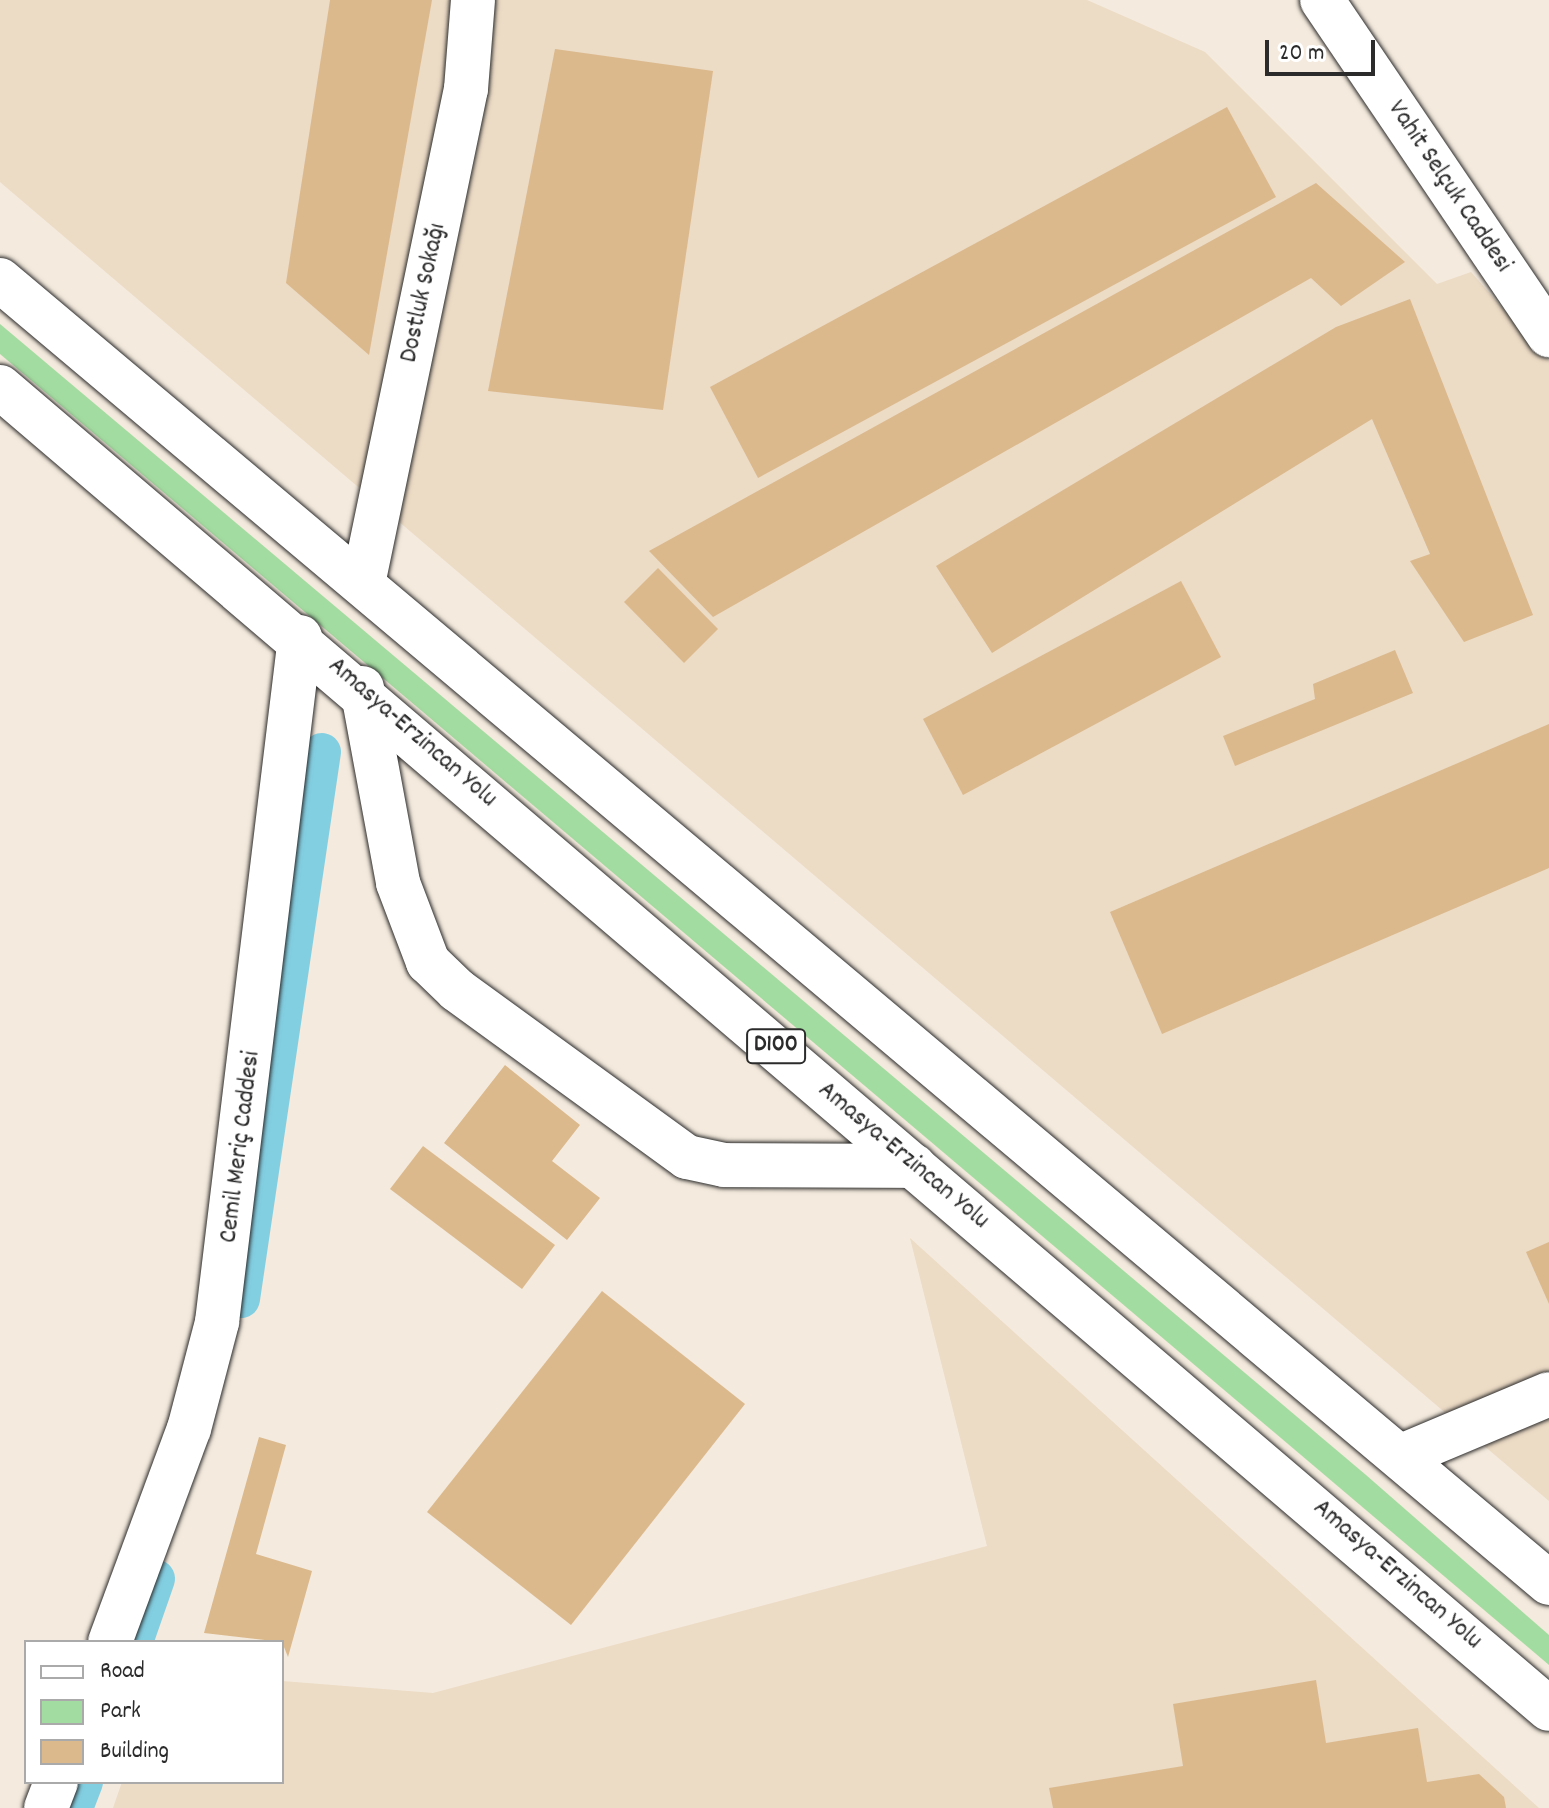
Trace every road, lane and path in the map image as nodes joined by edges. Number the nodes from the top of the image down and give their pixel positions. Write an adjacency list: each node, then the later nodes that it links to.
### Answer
1 (473, 0): 6 (main road, Dostluk Sokağı)
2 (1322, 0): 4 (main road, Vahit Selçuk Caddesi)
3 (0, 280): 6 (main road)
4 (1549, 335)
5 (0, 387): 7 (main road, Amasya-Erzincan Yolu / D100)
6 (363, 584): 11 (main road)
7 (300, 637): 8 (main road, Amasya-Erzincan Yolu / D100); 13 (main road, Cemil Meriç Caddesi)
8 (362, 688): 9 (main road, Amasya-Erzincan Yolu / D100); 9 (main road)
9 (914, 1166): 14 (main road, Amasya-Erzincan Yolu / D100)
10 (1549, 1394): 11 (main road)
11 (1404, 1455): 12 (main road)
12 (1549, 1583)
13 (111, 1640)
14 (1549, 1709)
15 (55, 1784): 16 (main road)
16 (46, 1808)

